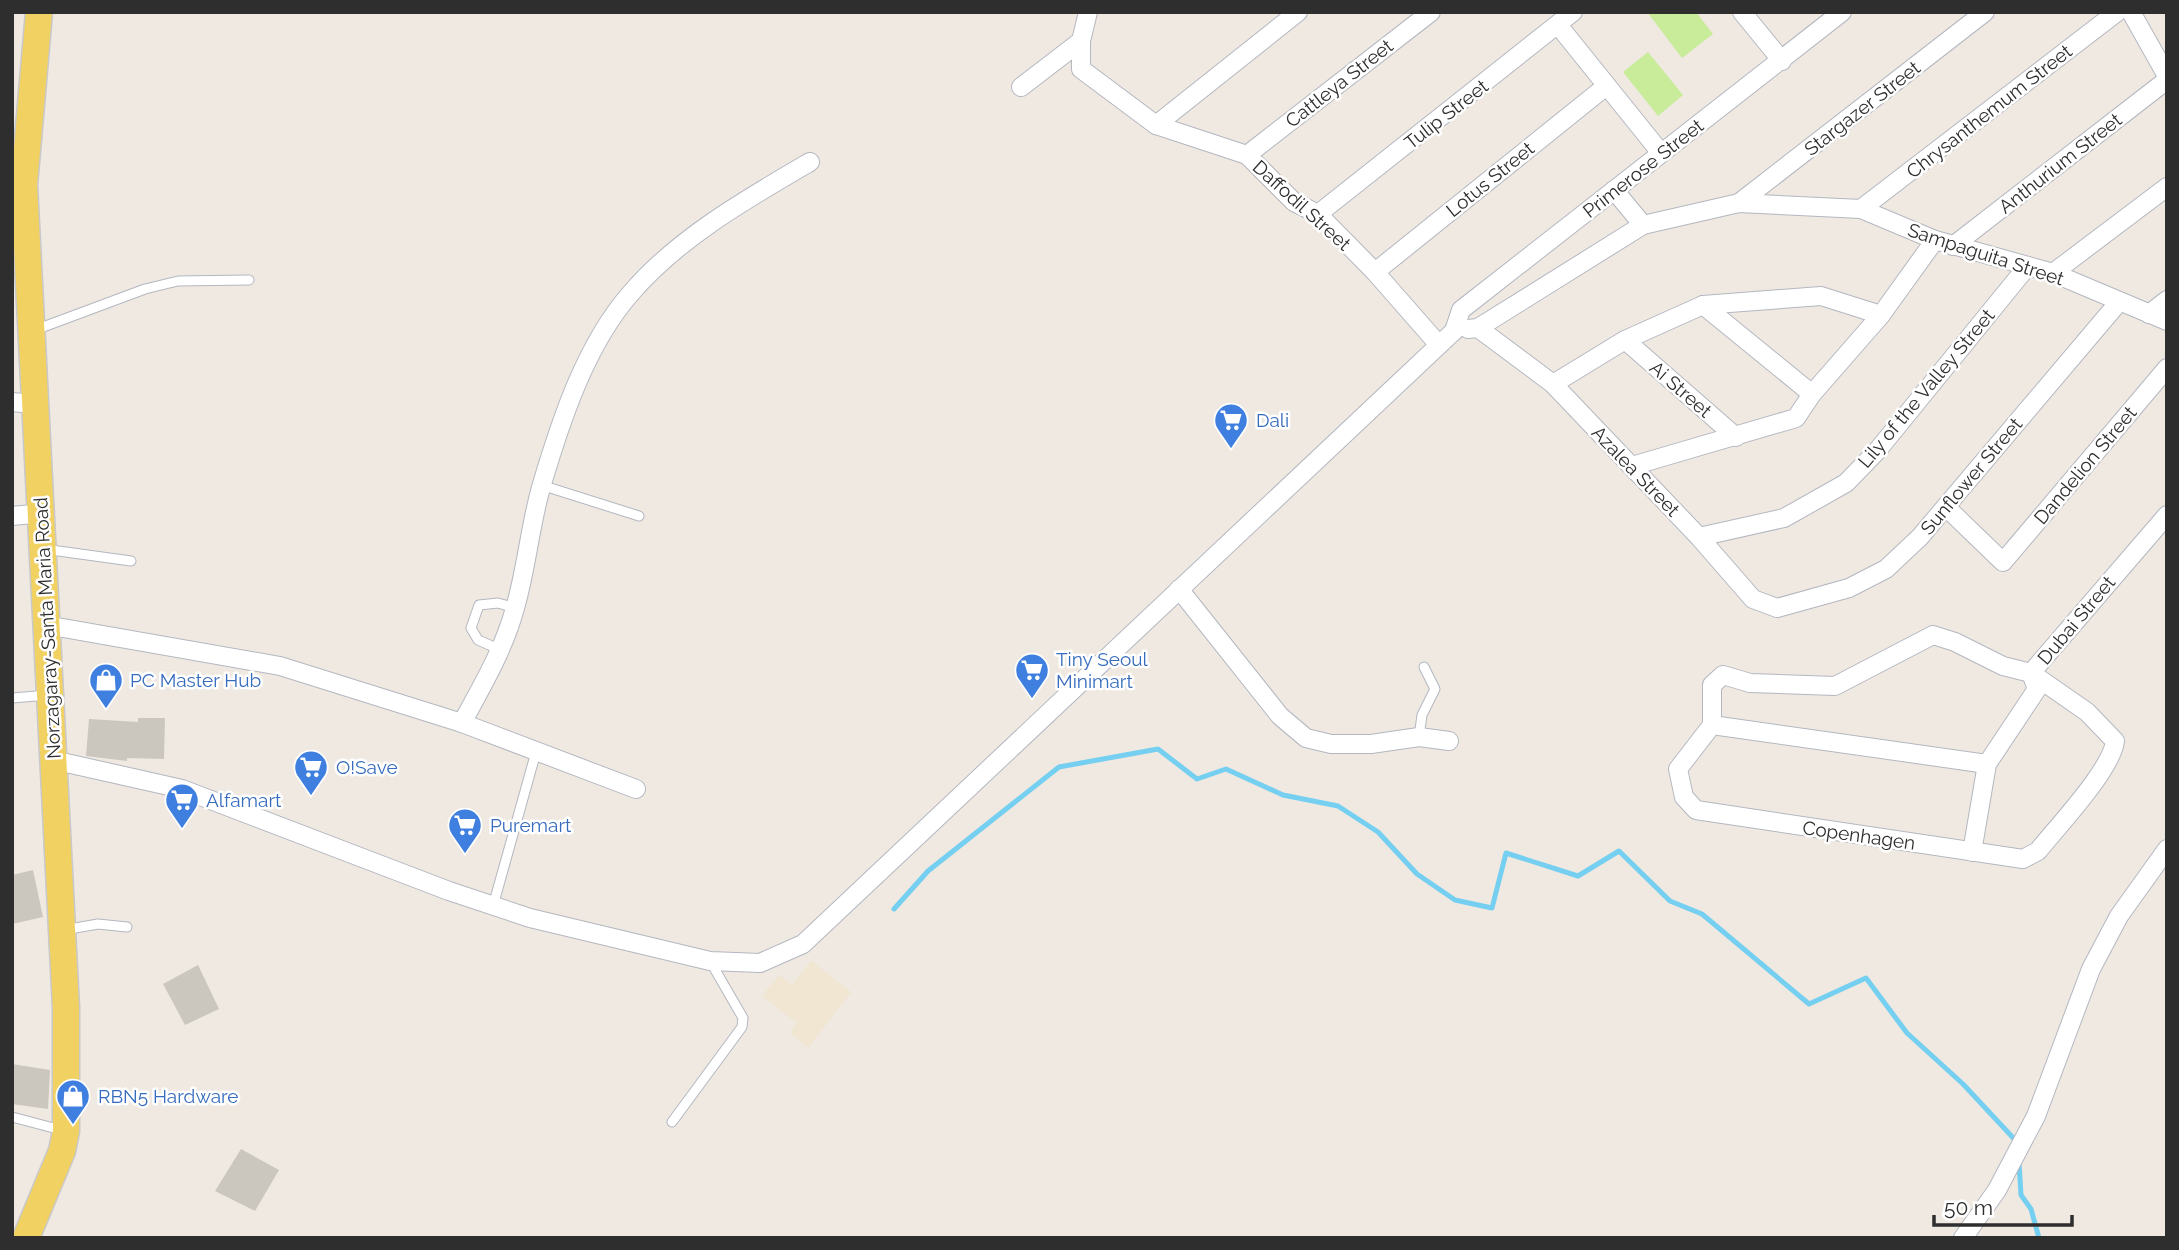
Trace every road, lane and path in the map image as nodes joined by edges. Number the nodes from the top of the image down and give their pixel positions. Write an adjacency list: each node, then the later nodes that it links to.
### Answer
1 (38, 12): 27 (main road, Norzagaray-Santa Maria Road)
2 (1088, 12): 12 (street, Daffodil Street)
3 (1298, 12): 17 (street)
4 (1431, 12): 19 (street, Cattleya Street)
5 (1573, 12): 11 (street, Tulip Street)
6 (1742, 12): 13 (street)
7 (1842, 12): 13 (street, Primerose Street)
8 (1985, 12): 23 (street, Stargazer Street)
9 (2117, 12): 24 (street, Chrysanthemum Street)
10 (2131, 12): 14 (street)
11 (1559, 25): 16 (street); 25 (street, Tulip Street)
12 (1081, 41): 15 (street); 17 (street, Daffodil Street)
13 (1782, 61): 18 (street, Primerose Street)
14 (2167, 78): 29 (street, Anthurium Street)
15 (1021, 87)
16 (1605, 87): 18 (street); 31 (street, Lotus Street)
17 (1156, 125): 19 (street, Daffodil Street)
18 (1661, 153): 22 (street, Primerose Street)
19 (1247, 155): 25 (street, Daffodil Street)
20 (810, 162): 51 (street)
21 (2167, 187): 32 (street)
22 (1615, 190): 26 (street); 41 (street, Primerose Street)
23 (1739, 203): 24 (street, Sampaguita Street); 26 (street, Sampaguita Street)
24 (1861, 209): 28 (street, Sampaguita Street)
25 (1318, 214): 31 (street, Daffodil Street)
26 (1643, 225): 40 (street, Sampaguita Street)
27 (20, 235): 42 (main road, Norzagaray-Santa Maria Road)
28 (1934, 240): 29 (street, Sampaguita Street); 38 (street)
29 (1953, 246): 30 (street, Sampaguita Street)
30 (2026, 268): 32 (street, Sampaguita Street); 57 (street, Lily of the Valley Street)
31 (1375, 272): 44 (street, Daffodil Street)
32 (2053, 273): 35 (street, Sampaguita Street)
33 (249, 280): 42 (lane)
34 (2167, 299): 37 (street)
35 (2118, 303): 37 (street, Sampaguita Street); 52 (street, Sunflower Street)
36 (1703, 305): 38 (street); 43 (street); 47 (street)
37 (2149, 314): 39 (street, Sampaguita Street)
38 (1881, 315): 47 (street)
39 (2167, 321)
40 (1478, 328): 41 (street, Sampaguita Street); 46 (street, Azalea Street)
41 (1454, 331): 44 (street, Primerose Street)
42 (30, 332): 48 (main road, Norzagaray-Santa Maria Road)
43 (1625, 340): 46 (street); 49 (street, Ai Street)
44 (1438, 345): 60 (street, Primerose Street)
45 (2167, 368): 52 (street, Dandelion Street)
46 (1553, 384): 50 (street, Azalea Street)
47 (1812, 394): 49 (street)
48 (23, 403): 53 (main road, Norzagaray-Santa Maria Road)
49 (1736, 437): 50 (street)
50 (1632, 466): 57 (street, Azalea Street)
51 (541, 485): 56 (lane); 62 (street)
52 (1946, 507): 61 (street, Sunflower Street)
53 (43, 513): 55 (street); 58 (main road, Norzagaray-Santa Maria Road)
54 (2167, 514): 66 (street, Dubai Street)
55 (12, 516)
56 (639, 516)
57 (1699, 537): 61 (street, Azalea Street)
58 (43, 549): 59 (lane); 63 (main road, Norzagaray-Santa Maria Road)
59 (131, 561)
60 (1179, 589): 71 (street); 82 (street, Primerose Street)
61 (1792, 606)
62 (515, 608): 64 (street); 64 (lane)
63 (46, 625): 67 (main road, Norzagaray-Santa Maria Road); 69 (street)
64 (501, 650): 69 (street)
65 (1424, 667): 71 (lane)
66 (2031, 673): 70 (street); 75 (street, Dubai Street); 78 (street, Copenhagen)
67 (51, 695): 68 (lane); 74 (main road, Norzagaray-Santa Maria Road)
68 (12, 698)
69 (462, 723): 73 (street)
70 (1712, 725): 75 (street); 78 (street, Copenhagen)
71 (1419, 737): 72 (street)
72 (1449, 741)
73 (536, 752): 76 (street); 79 (lane)
74 (53, 760): 79 (street, Primerose Street); 81 (main road, Norzagaray-Santa Maria Road)
75 (1987, 764): 78 (street, Dubai Street)
76 (636, 789)
77 (2167, 849): 87 (street)
78 (1972, 852)
79 (493, 906): 82 (street, Primerose Street)
80 (127, 927): 81 (lane)
81 (62, 930): 85 (main road, Norzagaray-Santa Maria Road)
82 (710, 961): 84 (lane)
83 (12, 1117): 85 (lane)
84 (672, 1122)
85 (66, 1131): 86 (main road, Norzagaray-Santa Maria Road)
86 (26, 1238)
87 (1963, 1238)

